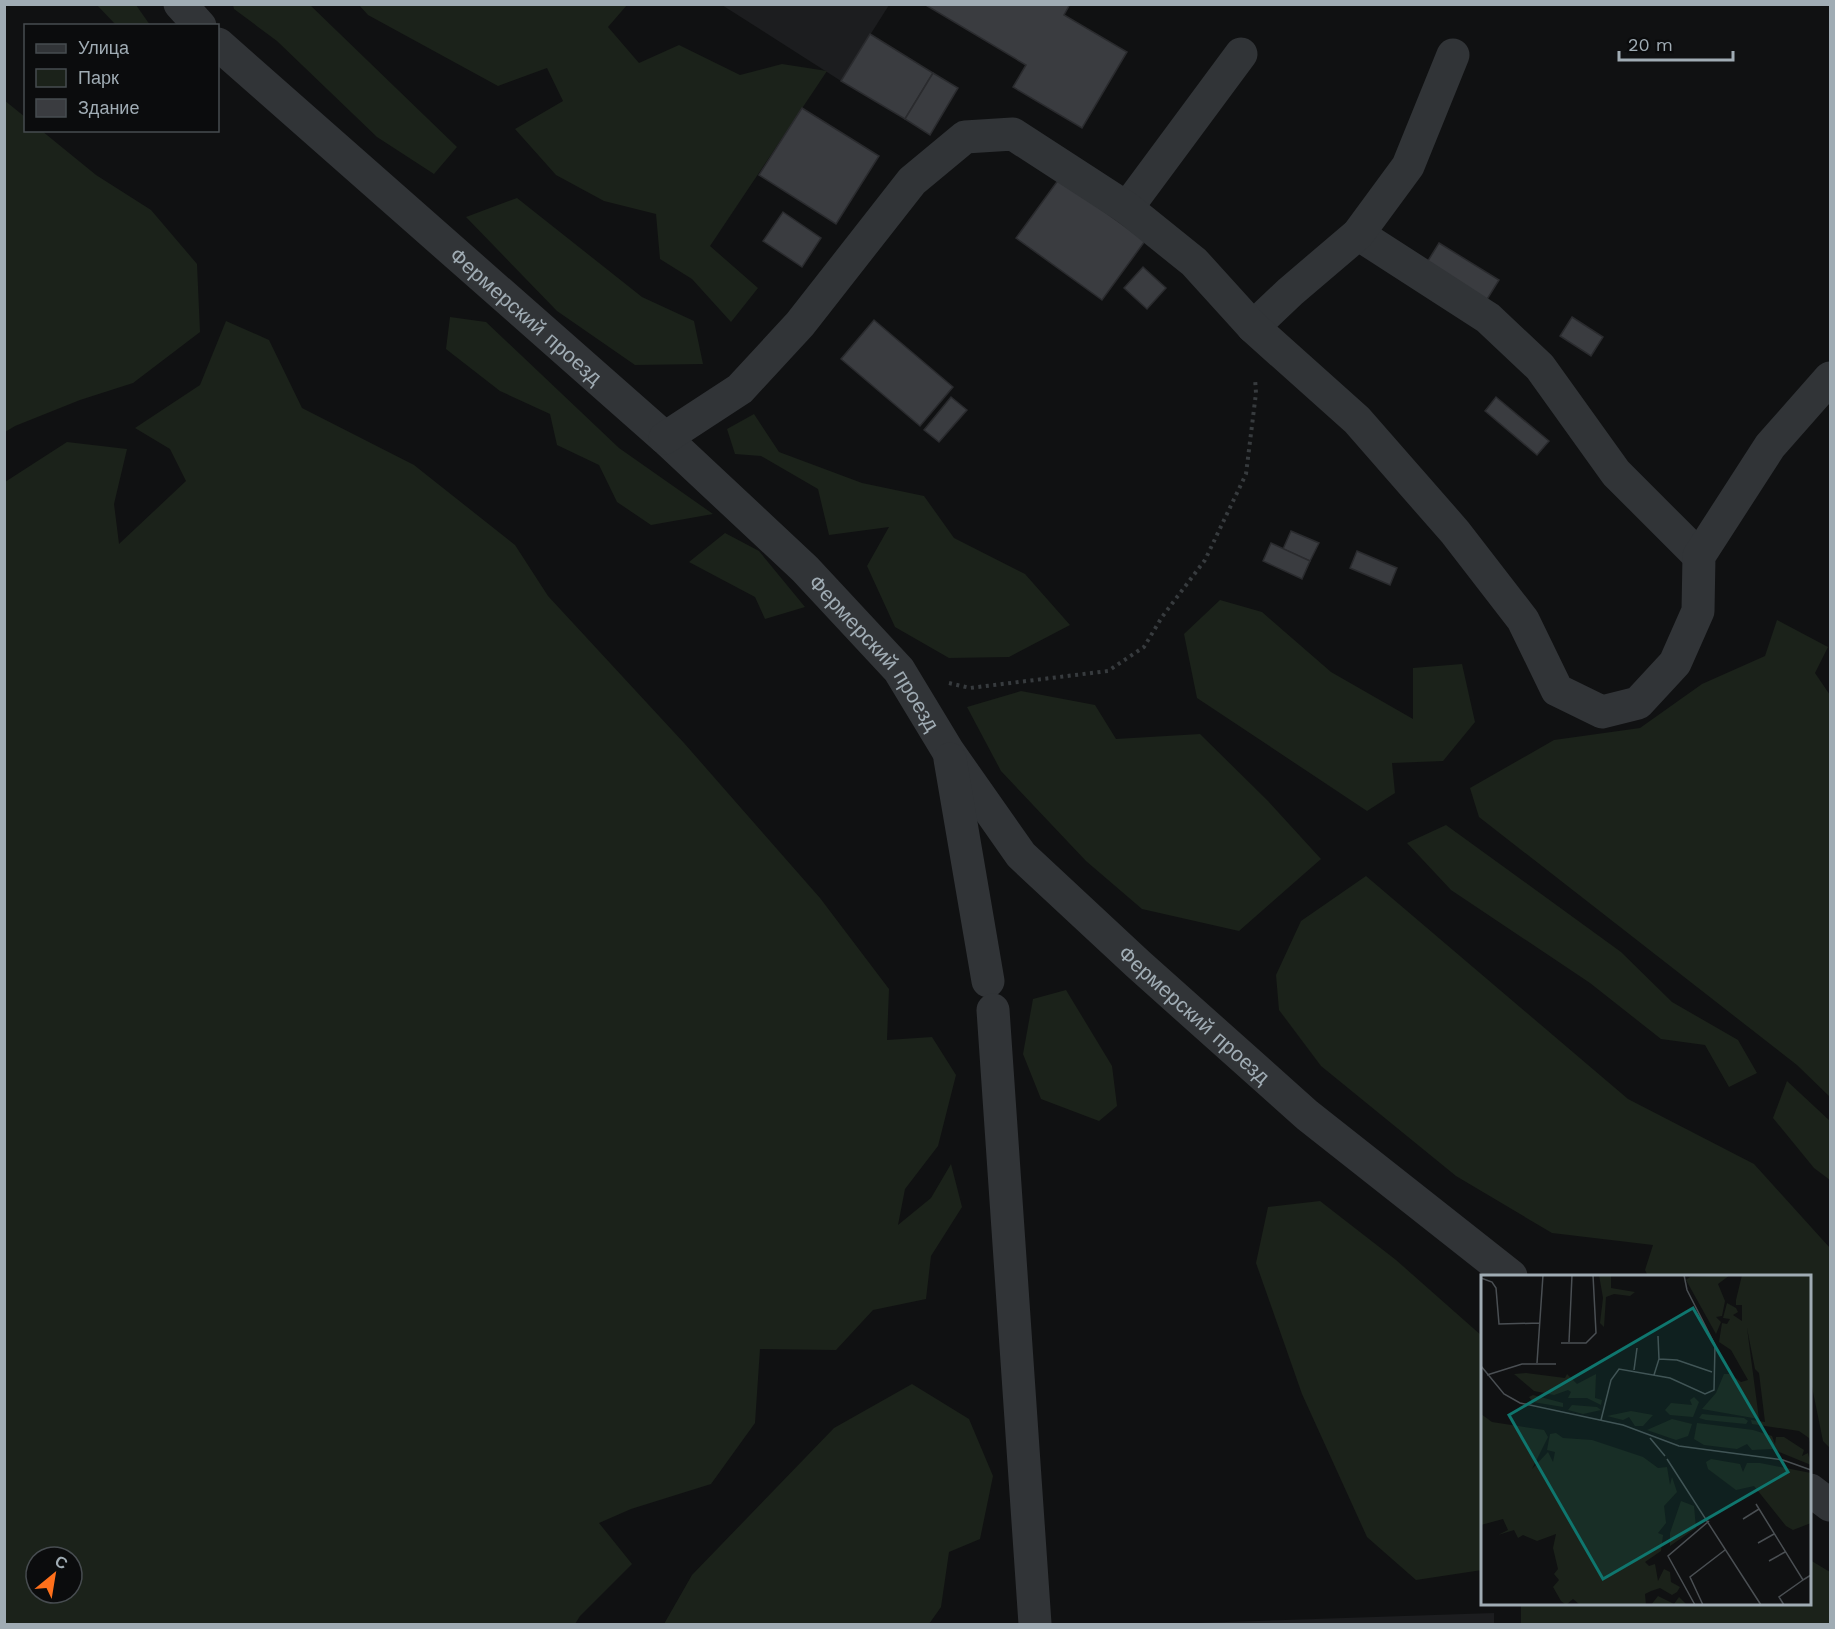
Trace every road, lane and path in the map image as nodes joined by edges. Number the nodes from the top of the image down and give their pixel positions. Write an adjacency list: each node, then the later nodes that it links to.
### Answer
1 (180, 4): 2 (street)
2 (198, 24)
3 (219, 45): 10 (street, Фермерский проезд)
4 (1241, 54): 6 (street)
5 (1453, 55): 7 (street)
6 (1127, 208): 8 (street); 10 (street)
7 (1358, 234): 8 (street); 11 (street)
8 (1253, 327): 11 (street); 12 (path)
9 (1830, 378): 11 (street)
10 (665, 438): 12 (street, Фермерский проезд)
11 (1699, 556)
12 (899, 670): 13 (street, Фермерский проезд)
13 (948, 751): 14 (street, Фермерский проезд); 17 (street)
14 (1510, 1275)
15 (1811, 1491): 16 (street)
16 (1830, 1505)
17 (1035, 1624)

